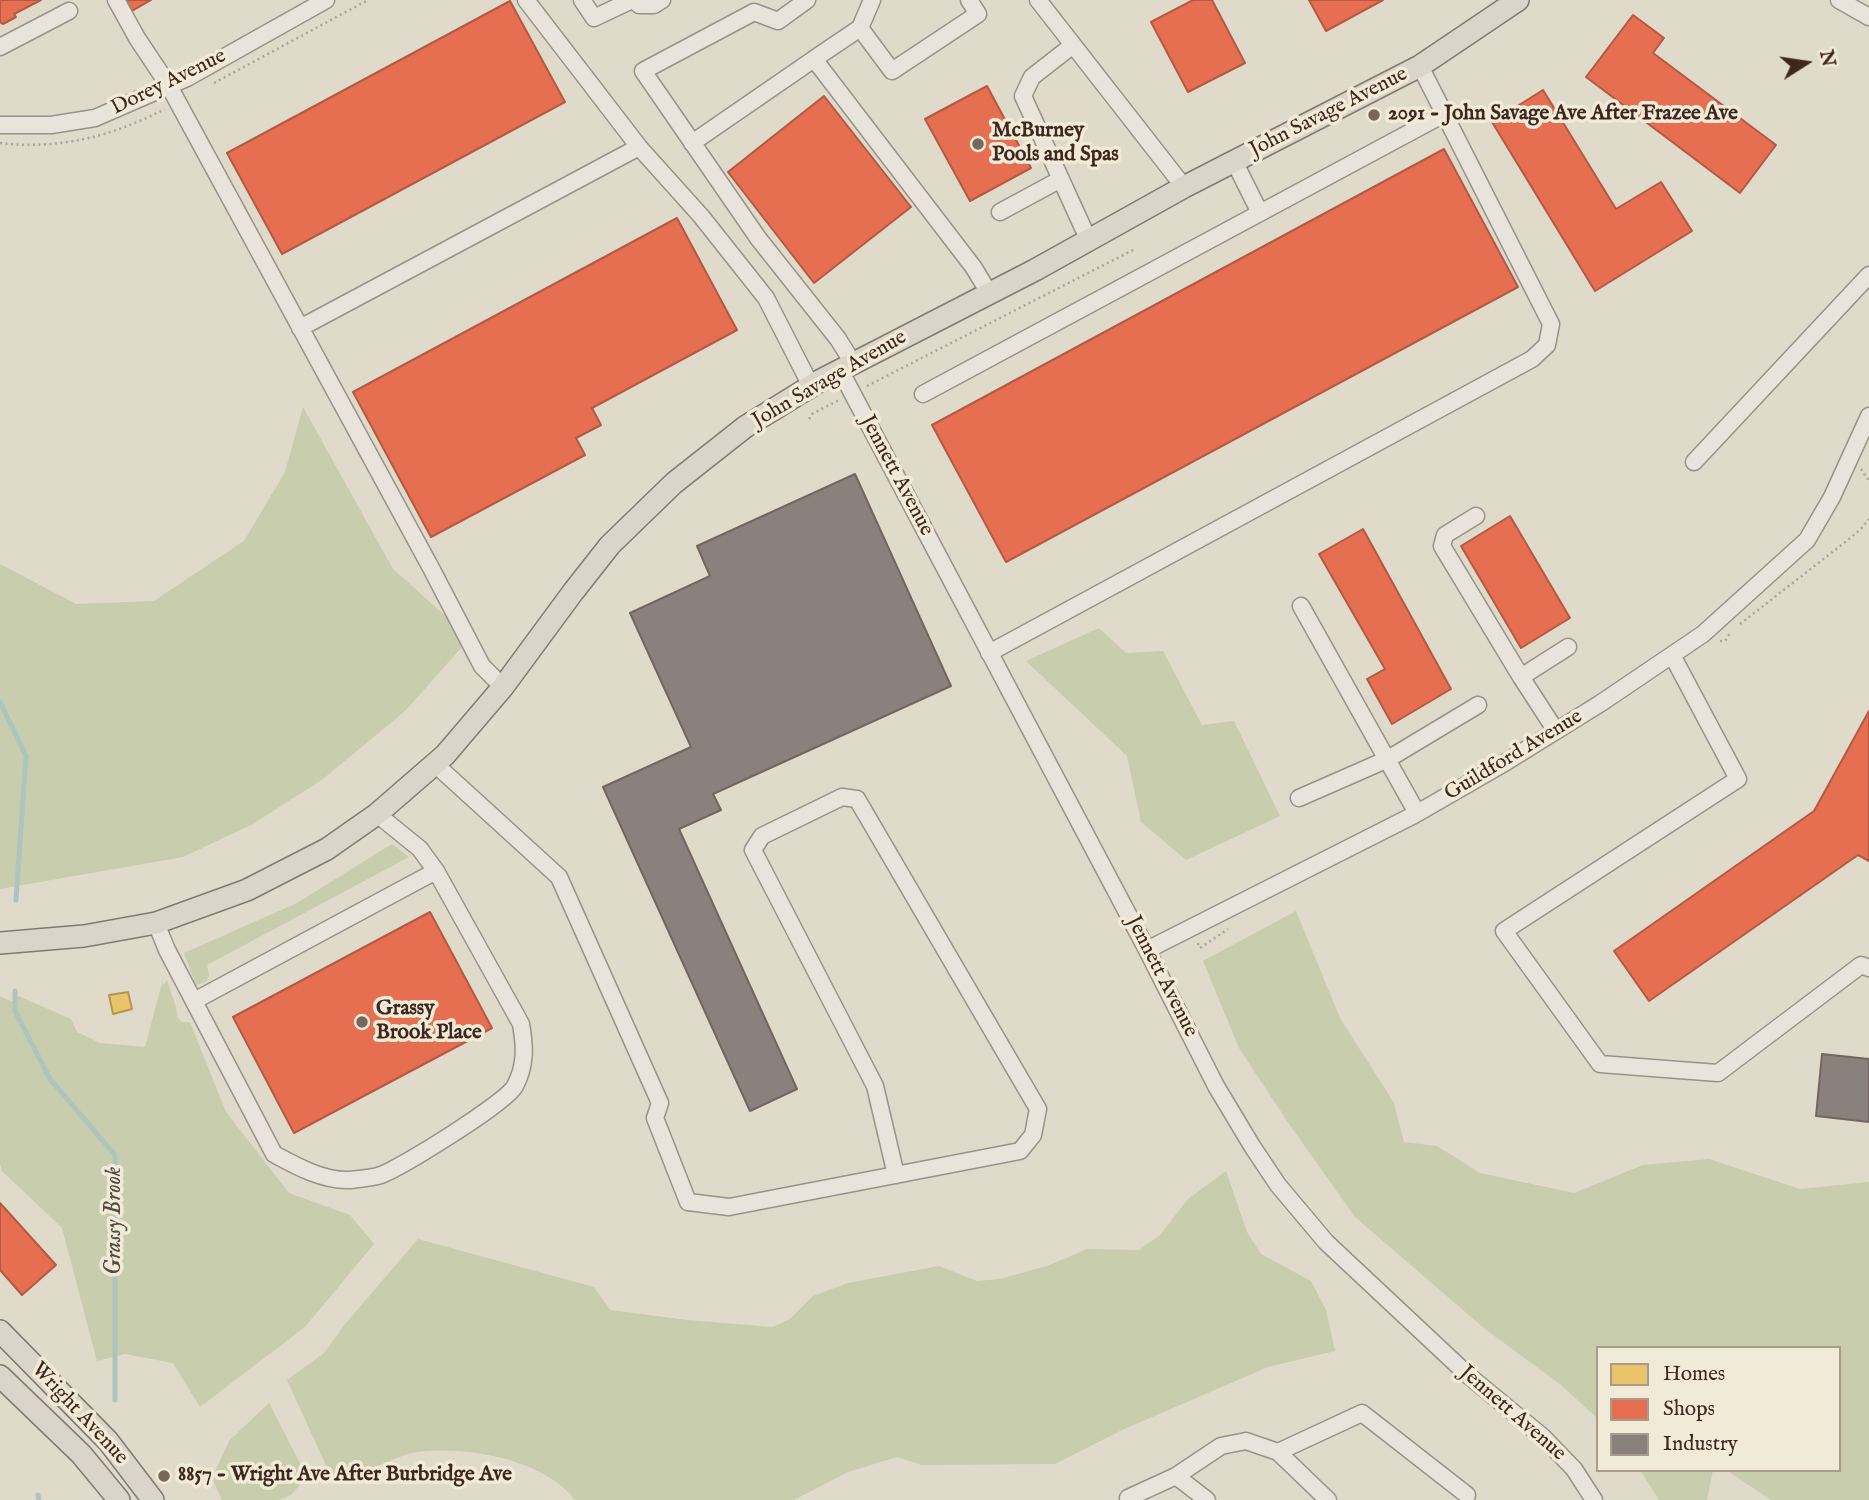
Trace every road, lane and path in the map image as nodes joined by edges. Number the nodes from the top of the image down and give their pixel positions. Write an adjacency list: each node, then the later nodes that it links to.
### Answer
1 (116, 0): 20 (street)
2 (326, 0): 20 (street, Dorey Avenue)
3 (526, 0): 24 (street)
4 (582, 0): 5 (street)
5 (633, 0): 6 (street)
6 (662, 0)
7 (807, 0): 23 (street, Jennett Avenue)
8 (872, 0): 15 (street)
9 (969, 0): 15 (street)
10 (1038, 0): 16 (street)
11 (1518, 0): 19 (main road, John Savage Avenue)
12 (1839, 0): 14 (street)
13 (69, 11): 17 (street)
14 (1869, 17)
15 (860, 28): 18 (street)
16 (1073, 45): 26 (street); 27 (street)
17 (0, 47)
18 (814, 59): 23 (street); 33 (street)
19 (1420, 66): 21 (street); 25 (main road, John Savage Avenue)
20 (169, 86): 22 (street, Dorey Avenue); 34 (street)
21 (1446, 113): 29 (street); 45 (street)
22 (0, 125)
23 (692, 143): 35 (street, Jennett Avenue)
24 (639, 147): 34 (street); 36 (street)
25 (1234, 161): 27 (main road, John Savage Avenue); 29 (street)
26 (1061, 179): 28 (street); 30 (street)
27 (1184, 187): 30 (main road, John Savage Avenue)
28 (1000, 212)
29 (1259, 213): 38 (street)
30 (1089, 241): 33 (main road, John Savage Avenue)
31 (1135, 249): 37 (path)
32 (1869, 275): 41 (street)
33 (989, 293): 35 (main road, John Savage Avenue)
34 (300, 328): 48 (street)
35 (847, 367): 36 (main road, John Savage Avenue); 37 (street, Jennett Avenue)
36 (811, 386): 48 (main road, John Savage Avenue)
37 (852, 394): 40 (path); 45 (street, Jennett Avenue)
38 (923, 394)
39 (1869, 416): 46 (street, Guildford Avenue)
40 (808, 419)
41 (1694, 462)
42 (1476, 516): 47 (street)
43 (1301, 606): 51 (street)
44 (1568, 646): 47 (street)
45 (989, 653): 59 (street, Jennett Avenue)
46 (1672, 655): 50 (street, Guildford Avenue); 60 (street)
47 (1521, 677): 50 (street)
48 (503, 687): 52 (main road, John Savage Avenue)
49 (1478, 705): 51 (street)
50 (1556, 731): 54 (street, Guildford Avenue)
51 (1388, 759): 53 (street); 54 (street)
52 (435, 764): 55 (main road, John Savage Avenue); 62 (street)
53 (1299, 798)
54 (1417, 813): 59 (street, Guildford Avenue)
55 (377, 814): 56 (street); 57 (main road, John Savage Avenue)
56 (436, 871): 61 (street); 61 (street)
57 (156, 923): 58 (main road, John Savage Avenue); 61 (street)
58 (0, 943)
59 (1147, 950): 73 (street, Jennett Avenue)
60 (1869, 968)
61 (194, 1001)
62 (896, 1175): 62 (street)
63 (0, 1331): 70 (main road, Wright Avenue)
64 (0, 1376): 69 (main road, Wright Avenue)
65 (1279, 1452): 66 (street); 68 (street); 72 (street)
66 (1176, 1476): 67 (street); 71 (street)
67 (1128, 1498)
68 (1469, 1498)
69 (119, 1500)
70 (153, 1500)
71 (1207, 1500)
72 (1328, 1500)
73 (1594, 1500)

